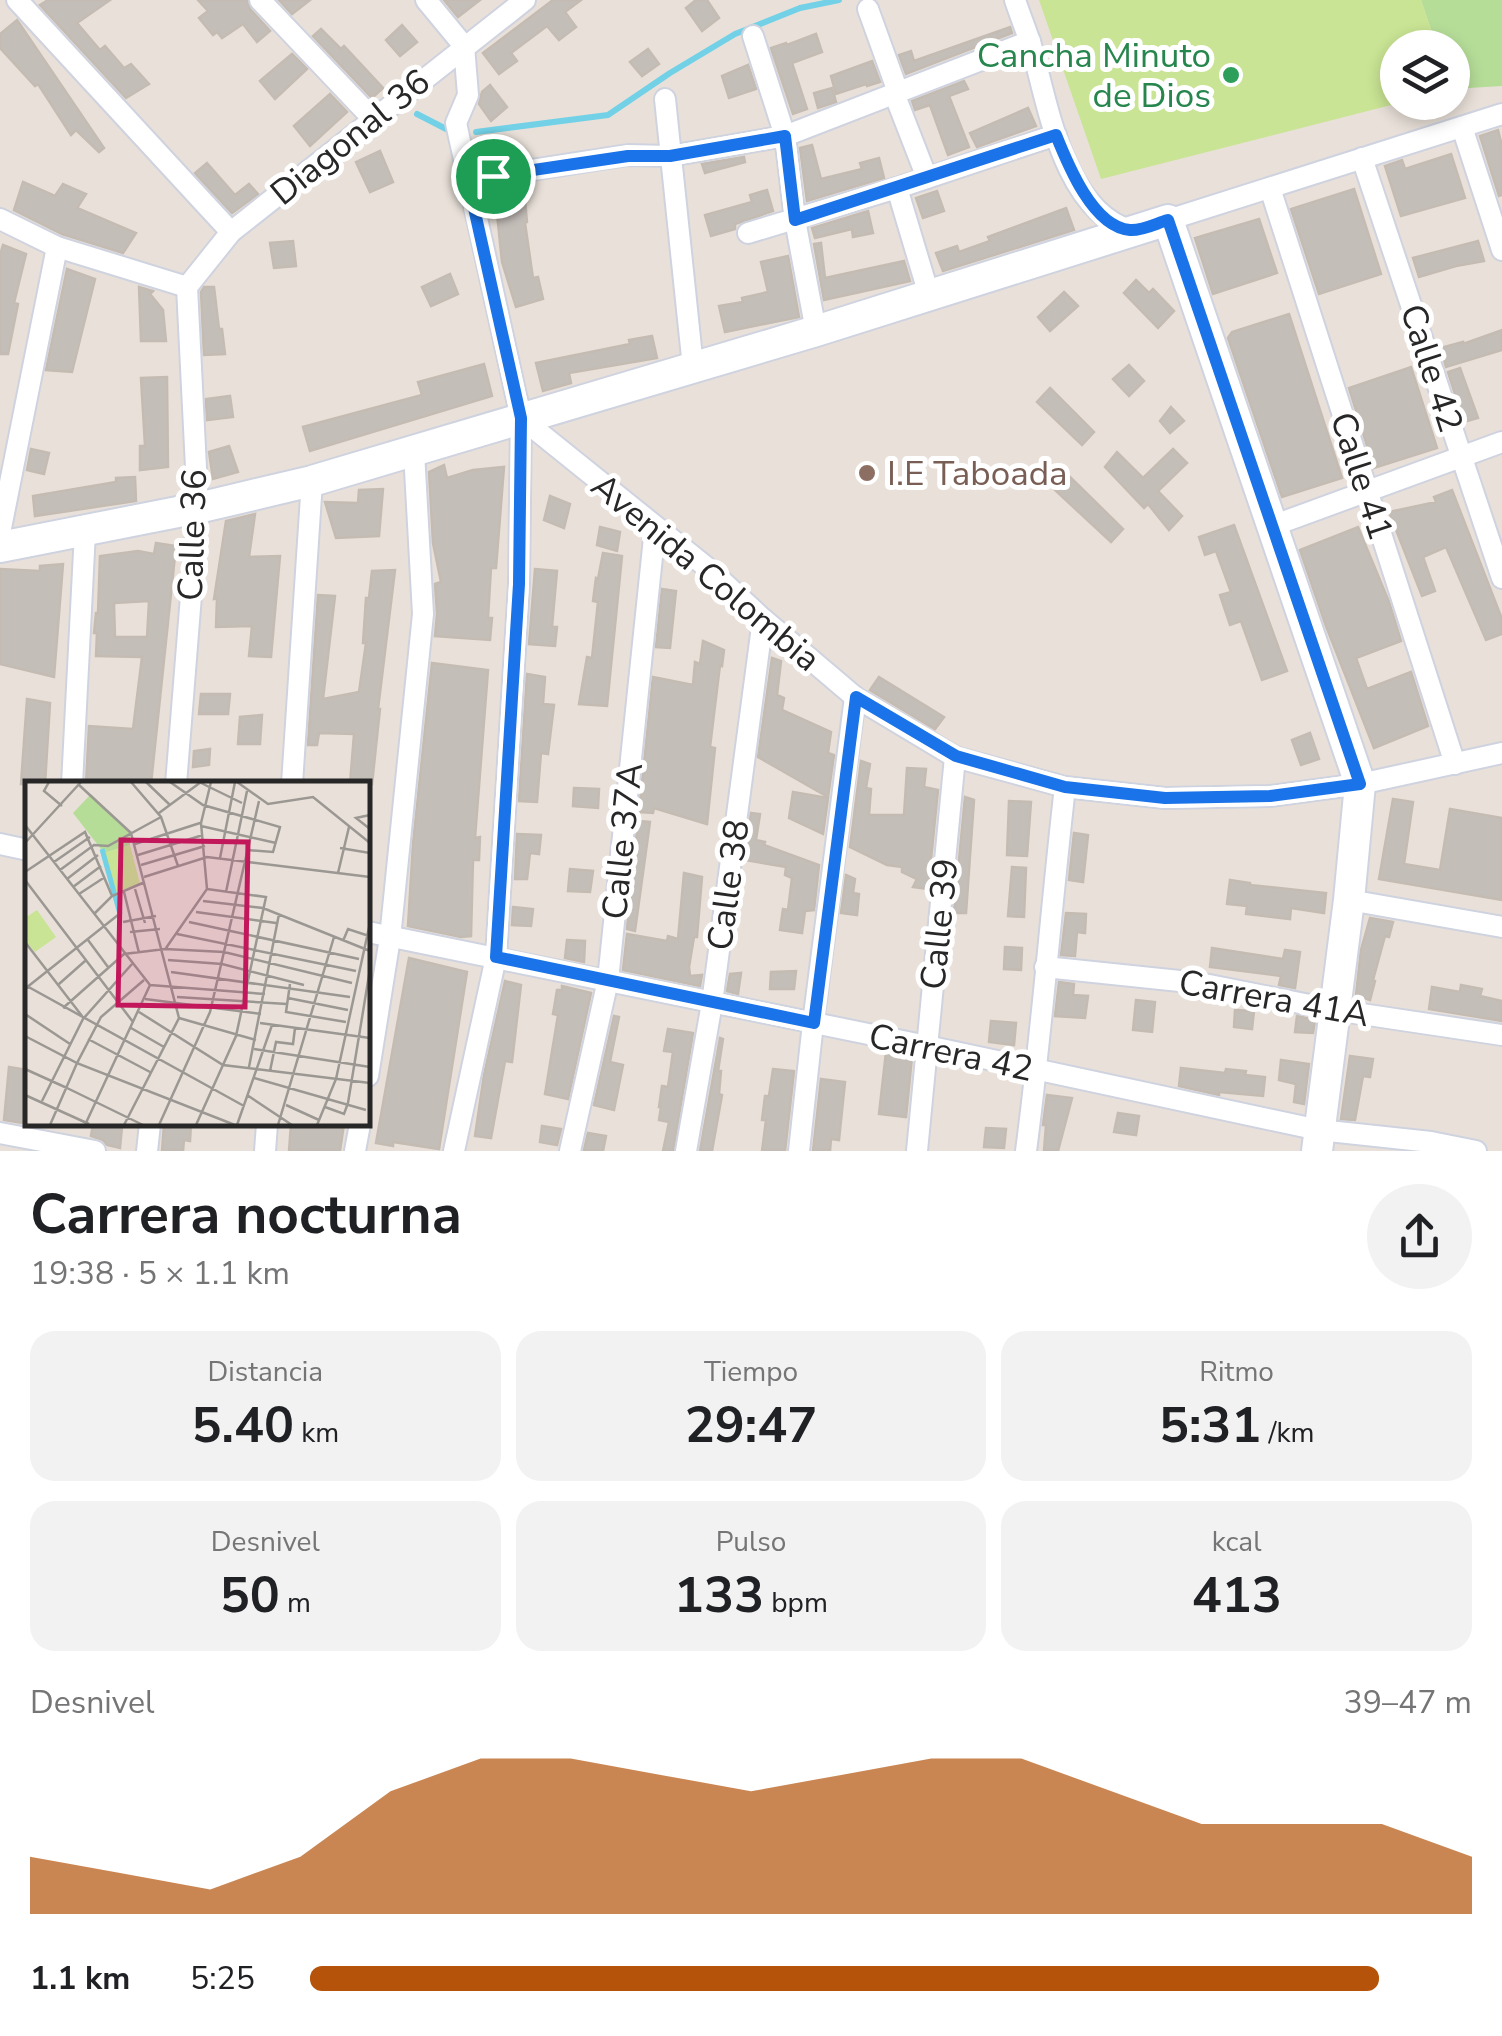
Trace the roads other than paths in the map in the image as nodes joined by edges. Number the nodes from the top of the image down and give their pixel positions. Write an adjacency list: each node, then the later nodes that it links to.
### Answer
1 (14, 0): 7 (street); 28 (street)
2 (260, 0): 14 (street)
3 (426, 0): 10 (street)
4 (525, 0): 10 (street, Diagonal 36)
5 (1015, 0): 9 (street)
6 (868, 8): 11 (street)
7 (0, 9)
8 (753, 36): 17 (street)
9 (1030, 41): 11 (street); 16 (street)
10 (464, 46): 14 (street, Diagonal 36); 23 (street)
11 (896, 93): 17 (street); 20 (street)
12 (664, 99): 18 (street)
13 (1502, 114): 15 (street)
14 (373, 119): 28 (street, Diagonal 36)
15 (1462, 127): 19 (street); 31 (street)
16 (1056, 135): 20 (street); 27 (street)
17 (785, 136): 18 (street); 25 (street)
18 (670, 156): 23 (street); 35 (street)
19 (1362, 158): 22 (street); 39 (street, Calle 42)
20 (927, 178): 21 (street)
21 (898, 188): 25 (street); 33 (street)
22 (1270, 188): 26 (street); 41 (street, Calle 41)
23 (474, 208): 36 (street)
24 (0, 220): 30 (street)
25 (795, 220): 29 (street); 34 (street)
26 (1168, 220): 27 (street); 43 (street)
27 (1133, 231): 33 (street)
28 (231, 232): 32 (street, Diagonal 36)
29 (748, 233)
30 (58, 247): 32 (street); 46 (street)
31 (1502, 250)
32 (187, 287): 42 (street, Calle 36)
33 (929, 295): 34 (street)
34 (816, 331): 35 (street)
35 (694, 367): 36 (street)
36 (521, 418): 38 (street); 44 (street, Avenida Colombia); 65 (street)
37 (1502, 442): 39 (street)
38 (414, 452): 40 (street); 64 (street)
39 (1462, 457): 41 (street); 48 (street, Calle 42)
40 (312, 481): 42 (street); 56 (street)
41 (1368, 491): 43 (street); 53 (street, Calle 41)
42 (198, 508): 45 (street); 55 (street, Calle 36)
43 (1272, 526): 57 (street)
44 (655, 528): 49 (street, Avenida Colombia); 67 (street, Calle 37A)
45 (85, 532): 47 (street); 54 (street)
46 (0, 533)
47 (0, 548)
48 (1502, 578)
49 (763, 619): 50 (street, Avenida Colombia); 68 (street, Calle 38)
50 (856, 697): 52 (street, Avenida Colombia); 70 (street)
51 (1502, 754): 53 (street, Avenida Colombia)
52 (956, 756): 58 (street, Avenida Colombia); 72 (street, Calle 39)
53 (1455, 764): 57 (street, Avenida Colombia)
54 (72, 781)
55 (176, 781)
56 (292, 781)
57 (1360, 784): 58 (street, Avenida Colombia); 61 (street)
58 (1065, 787): 66 (street)
59 (0, 844): 60 (street)
60 (25, 849)
61 (1349, 900): 62 (street); 69 (street)
62 (1502, 927)
63 (370, 933): 64 (street, Carrera 42)
64 (390, 938): 65 (street, Carrera 42); 73 (street)
65 (496, 957): 67 (street, Carrera 42); 86 (street)
66 (1045, 968): 69 (street, Carrera 41A); 74 (street)
67 (608, 980): 68 (street, Carrera 42); 87 (street, Calle 37A)
68 (712, 1003): 70 (street, Carrera 42); 88 (street, Calle 38)
69 (1335, 1010): 71 (street, Carrera 41A); 80 (street)
70 (814, 1023): 72 (street, Carrera 42); 89 (street)
71 (1502, 1035)
72 (927, 1046): 74 (street, Carrera 42); 90 (street, Calle 39)
73 (370, 1063)
74 (1036, 1070): 80 (street, Carrera 42); 91 (street)
75 (150, 1126): 83 (street)
76 (267, 1126): 84 (street)
77 (360, 1126): 85 (street)
78 (0, 1133): 79 (street)
79 (55, 1139): 82 (street)
80 (1318, 1140): 81 (street, Carrera 42)
81 (1431, 1147): 92 (street, Carrera 42)
82 (95, 1151)
83 (148, 1151)
84 (265, 1151)
85 (355, 1151)
86 (454, 1151)
87 (570, 1151)
88 (686, 1151)
89 (800, 1151)
90 (917, 1151)
91 (1026, 1151)
92 (1476, 1151)

